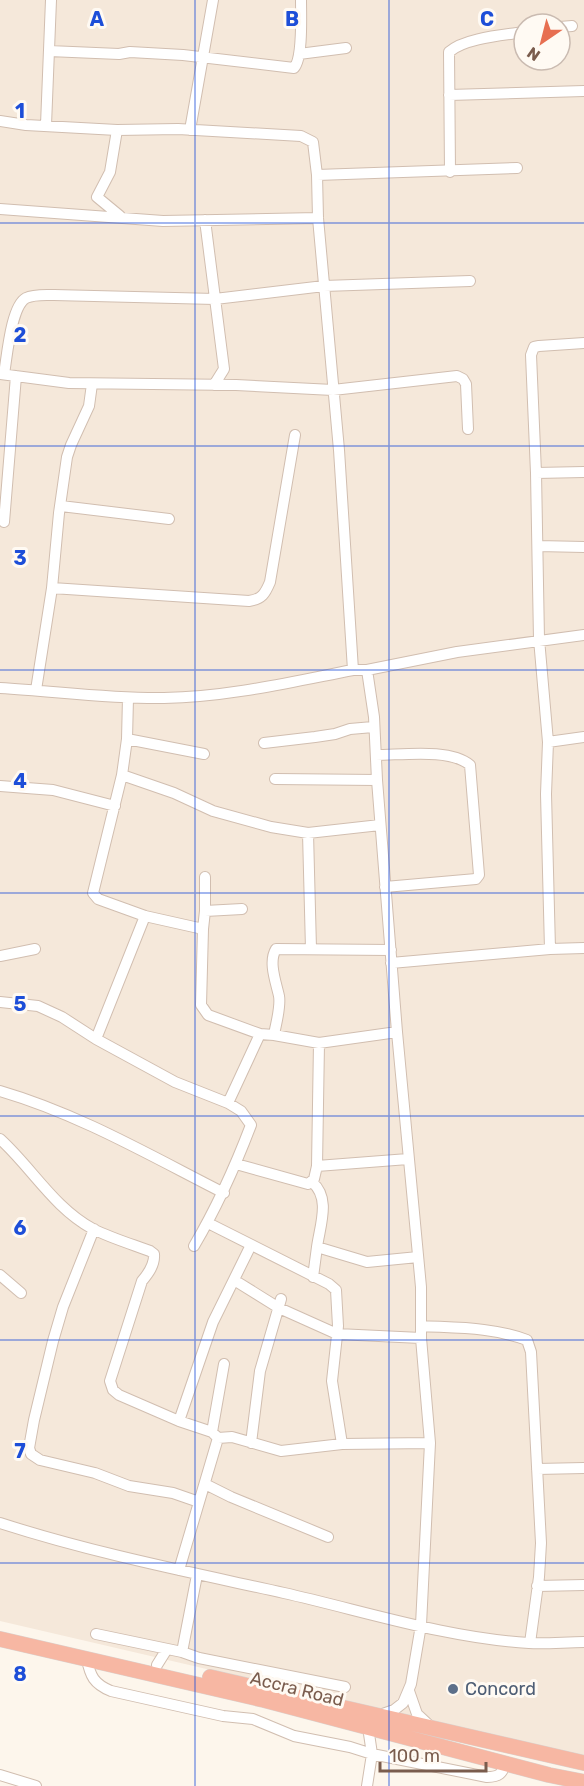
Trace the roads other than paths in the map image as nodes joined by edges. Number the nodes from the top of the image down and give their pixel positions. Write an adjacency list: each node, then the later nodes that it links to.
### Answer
1 (51, 0): 6 (street)
2 (213, 0): 8 (street)
3 (301, 0): 7 (street)
4 (512, 34): 10 (street)
5 (346, 48): 7 (street)
6 (49, 51): 8 (street); 12 (street)
7 (299, 54): 8 (street)
8 (202, 58): 14 (street)
9 (584, 91): 10 (street)
10 (449, 95): 16 (street)
11 (0, 121): 12 (street)
12 (46, 125): 13 (street)
13 (117, 130): 14 (street); 19 (street)
14 (190, 130): 17 (street)
15 (517, 168): 16 (street)
16 (450, 172): 17 (street)
17 (317, 175): 20 (street)
18 (0, 209): 19 (street)
19 (122, 218): 21 (street)
20 (318, 218): 21 (street); 23 (street)
21 (205, 220): 24 (street)
22 (470, 281): 23 (street)
23 (324, 286): 24 (street); 31 (street)
24 (215, 299): 26 (street); 27 (street)
25 (584, 343): 35 (street)
26 (224, 369): 29 (street); 30 (street)
27 (7, 375): 28 (street); 38 (street)
28 (92, 384): 29 (street); 36 (street)
29 (214, 385): 30 (street)
30 (236, 385): 31 (street)
31 (333, 390): 32 (street); 44 (street)
32 (468, 429)
33 (295, 435): 41 (street)
34 (584, 472): 35 (street)
35 (536, 473): 39 (street)
36 (61, 506): 37 (street); 41 (street)
37 (169, 519)
38 (4, 522)
39 (538, 546): 40 (street); 43 (street)
40 (584, 547)
41 (52, 588): 47 (street)
42 (584, 635): 43 (street)
43 (539, 639): 45 (street); 52 (street)
44 (353, 670): 45 (street); 48 (street)
45 (367, 670): 49 (street)
46 (0, 688): 47 (street)
47 (36, 690): 48 (street)
48 (128, 698): 51 (street)
49 (373, 727): 53 (street); 55 (street)
50 (584, 737): 52 (street)
51 (128, 739): 54 (street); 56 (street)
52 (548, 742): 72 (street)
53 (264, 743)
54 (204, 754)
55 (376, 755): 58 (street); 64 (street)
56 (122, 775): 60 (street); 62 (street)
57 (275, 780): 58 (street)
58 (377, 780): 61 (street)
59 (0, 786): 60 (street)
60 (115, 806): 67 (street)
61 (380, 825): 62 (street); 64 (street)
62 (308, 833): 71 (street)
63 (205, 877): 66 (street)
64 (385, 888): 73 (street)
65 (242, 909): 66 (street)
66 (205, 911): 68 (street)
67 (145, 916): 68 (street); 80 (street)
68 (202, 929): 78 (street)
69 (584, 948): 72 (street)
70 (35, 949): 74 (street)
71 (311, 949): 73 (street); 79 (street)
72 (550, 949): 75 (street)
73 (391, 950): 75 (street)
74 (0, 956)
75 (392, 963): 77 (street)
76 (0, 1002): 80 (street)
77 (397, 1032): 81 (street); 85 (street)
78 (260, 1034): 79 (street); 83 (street)
79 (274, 1035): 81 (street)
80 (96, 1040): 83 (street)
81 (319, 1043): 87 (street)
82 (0, 1091): 89 (street)
83 (228, 1103): 86 (street)
84 (0, 1139): 91 (street)
85 (408, 1159): 87 (street); 95 (street)
86 (236, 1164): 88 (street); 89 (street)
87 (317, 1166): 88 (street)
88 (312, 1182): 94 (street)
89 (224, 1193): 90 (street)
90 (208, 1223): 92 (street); 93 (street)
91 (93, 1229): 105 (street); 113 (street)
92 (251, 1245): 97 (street); 98 (street)
93 (194, 1246)
94 (317, 1247): 95 (street); 97 (street)
95 (418, 1257): 101 (street)
96 (0, 1275): 99 (street)
97 (313, 1276): 102 (street)
98 (234, 1280): 100 (street); 105 (street)
99 (21, 1293)
100 (280, 1303): 102 (street); 107 (street)
101 (421, 1326): 103 (street); 110 (street)
102 (337, 1334): 103 (street); 109 (street)
103 (421, 1338): 108 (street)
104 (224, 1364): 106 (street)
105 (179, 1421): 106 (street)
106 (215, 1435): 107 (street); 112 (street)
107 (251, 1443): 109 (street)
108 (430, 1443): 109 (street); 120 (street)
109 (342, 1444)
110 (537, 1468): 111 (street); 119 (street)
111 (584, 1468)
112 (205, 1484): 113 (street); 115 (street)
113 (199, 1502): 116 (street)
114 (0, 1523): 116 (street)
115 (328, 1537)
116 (179, 1570): 117 (street)
117 (197, 1575): 120 (street); 127 (street)
118 (584, 1585): 119 (street)
119 (537, 1586): 125 (street)
120 (421, 1625): 125 (street); 131 (street)
121 (0, 1629): 129 (highway, Accra Road)
122 (96, 1634): 126 (street)
123 (0, 1639): 128 (highway, Accra Road)
124 (584, 1642): 125 (street)
125 (530, 1643)
126 (167, 1649): 127 (street); 129 (street)
127 (182, 1652): 130 (street)
128 (87, 1659): 132 (highway, Accra Road); 134 (street)
129 (157, 1665): 132 (highway, Accra Road)
130 (345, 1687)
131 (409, 1691): 132 (street); 133 (street)
132 (373, 1721): 133 (highway, Accra Road); 134 (street); 135 (highway, Accra Road)
133 (432, 1728): 136 (highway, Accra Road)
134 (372, 1754): 135 (street); 140 (street)
135 (506, 1763): 138 (highway, Accra Road)
136 (584, 1763)
137 (0, 1774): 139 (street)
138 (584, 1782)
139 (36, 1786)
140 (367, 1786)

